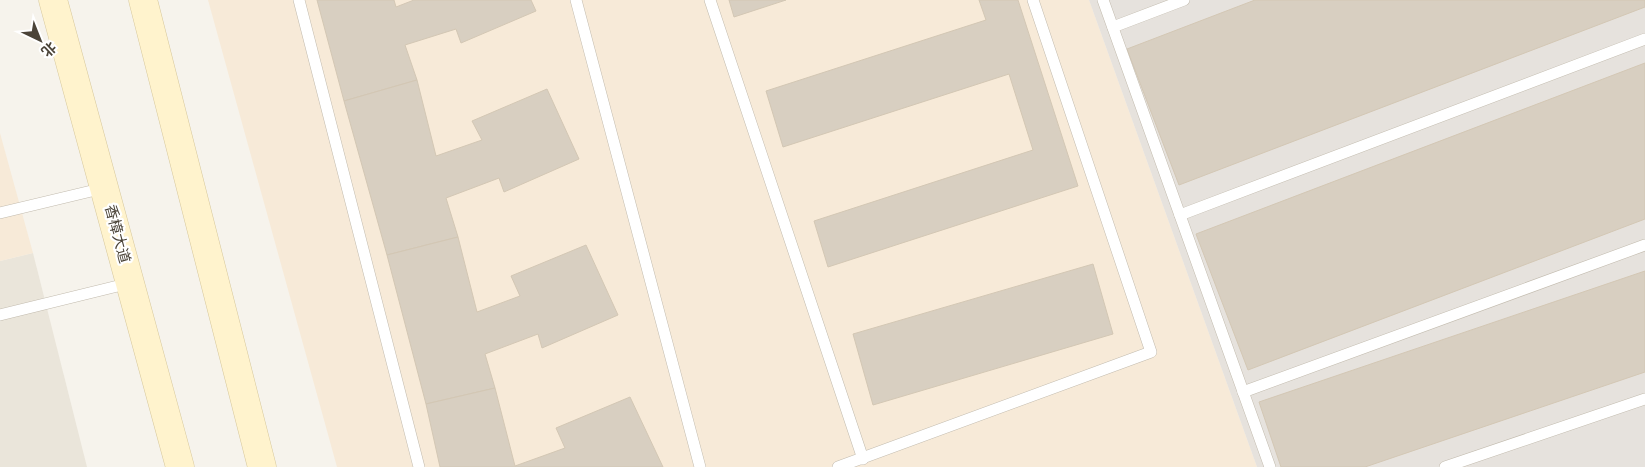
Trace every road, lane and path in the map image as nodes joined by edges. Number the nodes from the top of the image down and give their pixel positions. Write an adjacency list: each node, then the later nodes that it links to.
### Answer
1 (53, 0): 11 (main road, 香樟大道)
2 (143, 0): 21 (main road)
3 (299, 0): 22 (lane)
4 (576, 0): 23 (lane)
5 (710, 0): 19 (lane)
6 (1033, 0): 19 (lane)
7 (1103, 0): 9 (lane)
8 (1184, 0): 9 (lane)
9 (1113, 27): 13 (lane)
10 (1645, 39): 13 (lane)
11 (104, 188): 12 (lane); 15 (main road, 香樟大道)
12 (0, 213)
13 (1180, 215): 17 (lane)
14 (1645, 245): 17 (lane)
15 (130, 283): 16 (lane); 20 (main road, 香樟大道)
16 (0, 315)
17 (1243, 392): 25 (lane)
18 (1645, 399): 26 (lane)
19 (863, 459): 24 (lane)
20 (180, 467)
21 (262, 467)
22 (419, 467)
23 (700, 467)
24 (838, 467)
25 (1270, 467)
26 (1445, 467)

